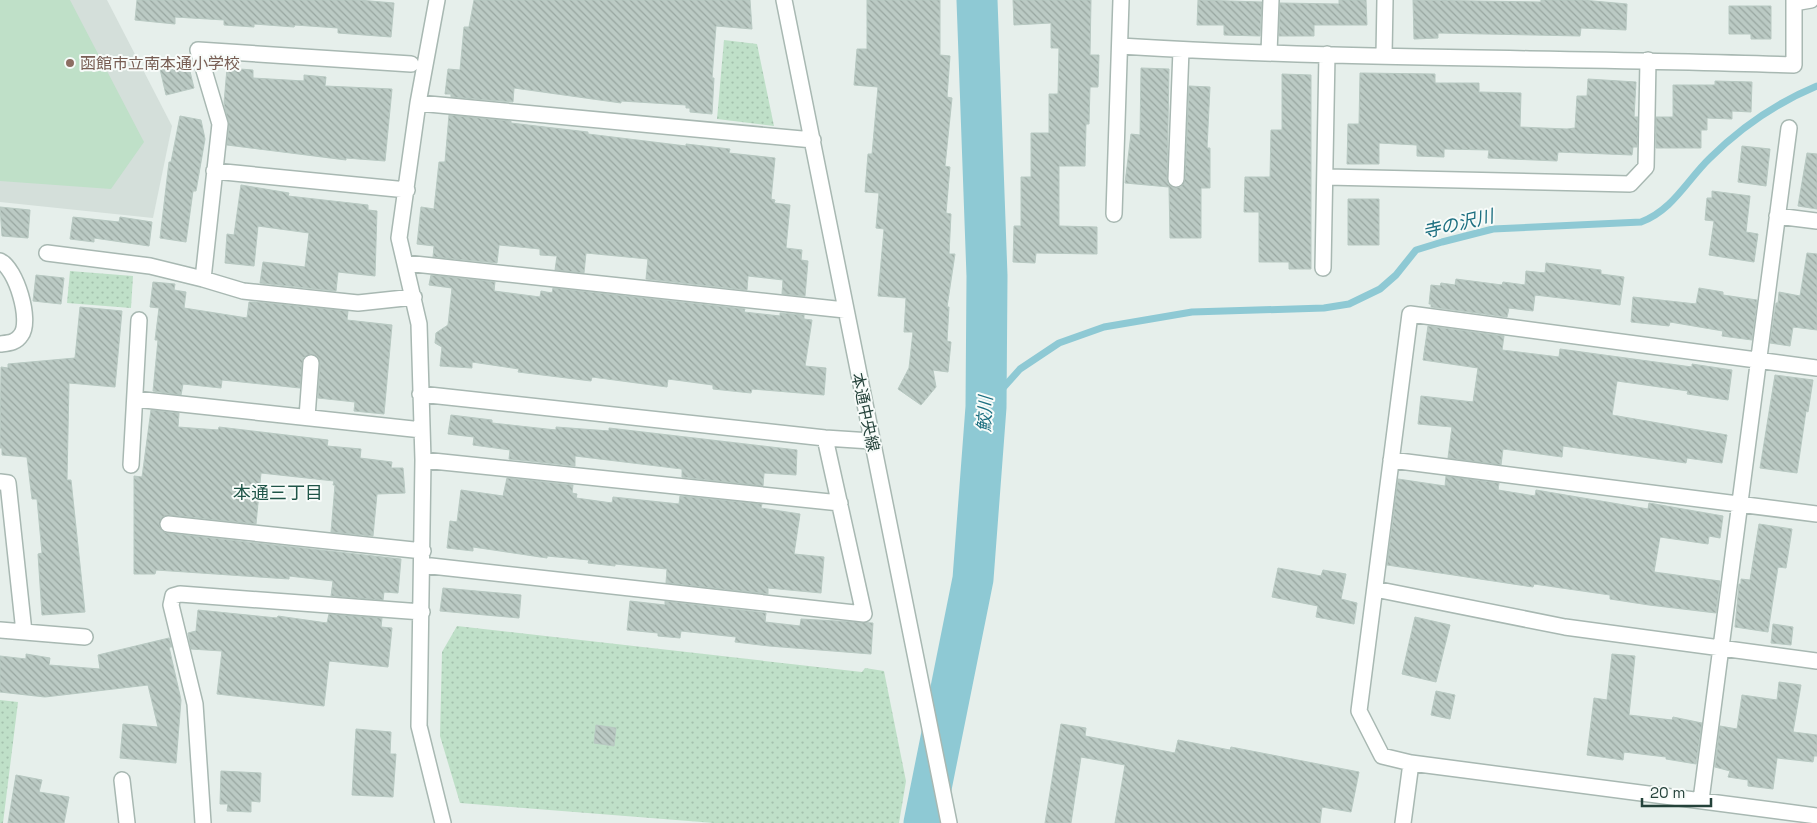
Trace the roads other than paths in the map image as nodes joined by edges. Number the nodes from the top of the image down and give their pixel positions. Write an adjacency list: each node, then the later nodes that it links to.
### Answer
1 (437, 0): 15 (street)
2 (784, 0): 17 (street, 本通中央線)
3 (1121, 0): 8 (street)
4 (1271, 0): 10 (street)
5 (1385, 0): 12 (street)
6 (1811, 0): 7 (street)
7 (1794, 1): 13 (street)
8 (1120, 46): 9 (street); 22 (street)
9 (1181, 50): 10 (street); 20 (street)
10 (1269, 53): 11 (street)
11 (1327, 54): 12 (street); 19 (street)
12 (1384, 55): 13 (street)
13 (1648, 60): 19 (street)
14 (411, 64): 18 (street)
15 (418, 103): 17 (street); 21 (street)
16 (1789, 128): 23 (street)
17 (813, 140): 31 (street, 本通中央線)
18 (214, 171): 21 (street); 29 (street)
19 (1327, 177): 28 (street)
20 (1176, 178)
21 (407, 190): 27 (street)
22 (1114, 214)
23 (1777, 216): 24 (street); 34 (street)
24 (1817, 221)
25 (47, 253): 29 (street)
26 (0, 261): 33 (street)
27 (405, 263): 30 (street); 31 (street)
28 (1323, 268)
29 (203, 279): 30 (street)
30 (414, 297): 37 (street)
31 (845, 310): 42 (street, 本通中央線)
32 (139, 320): 38 (street)
33 (0, 344)
34 (1758, 361): 36 (street); 44 (street); 48 (street)
35 (310, 363): 39 (street)
36 (1817, 368)
37 (420, 394): 40 (street); 41 (street)
38 (135, 399): 39 (street); 45 (street)
39 (307, 417): 40 (street)
40 (422, 430): 43 (street)
41 (825, 438): 42 (street); 47 (street)
42 (871, 440): 66 (street, 本通中央線)
43 (423, 460): 47 (street); 51 (street)
44 (1391, 460): 48 (street); 52 (street)
45 (131, 465)
46 (0, 482): 55 (street)
47 (840, 503): 51 (street)
48 (1741, 505): 49 (street); 57 (street)
49 (1817, 514)
50 (168, 524): 51 (street)
51 (422, 558): 53 (street)
52 (1375, 589): 57 (street); 59 (street)
53 (422, 612): 64 (street); 65 (street)
54 (0, 630): 55 (street)
55 (24, 632): 56 (street)
56 (85, 637)
57 (1722, 648): 58 (street); 61 (street)
58 (1817, 661)
59 (1411, 763): 61 (street); 67 (street)
60 (122, 780): 63 (street)
61 (1701, 800): 62 (street)
62 (1817, 816)
63 (127, 823)
64 (203, 823)
65 (443, 823)
66 (950, 823)
67 (1403, 823)

